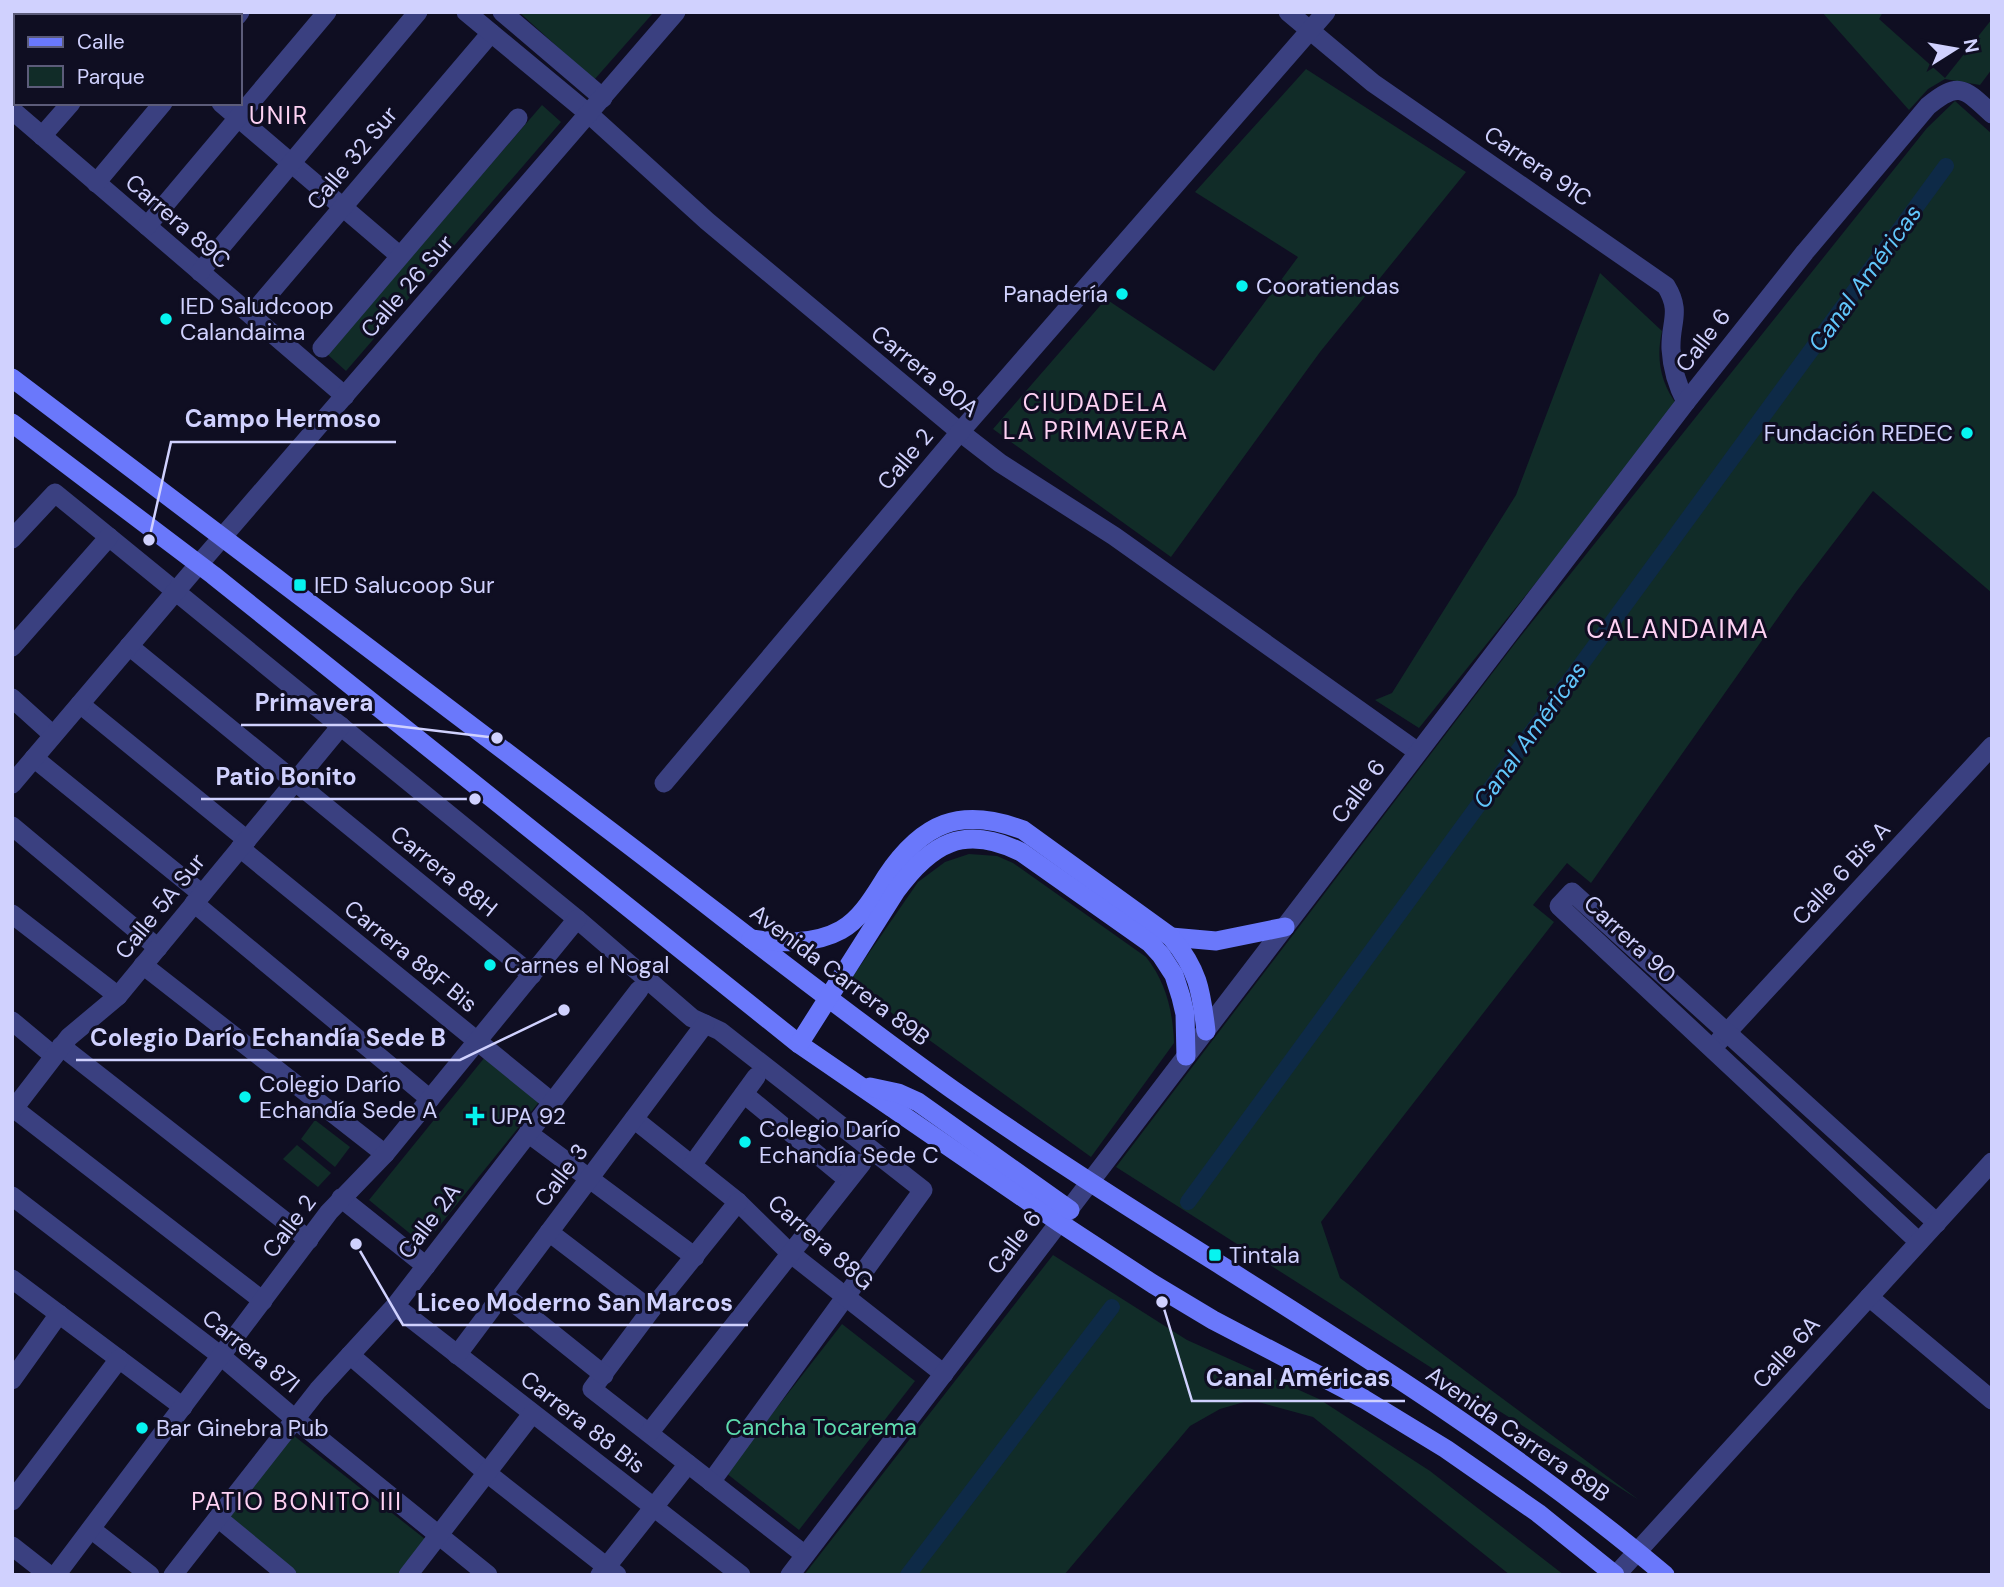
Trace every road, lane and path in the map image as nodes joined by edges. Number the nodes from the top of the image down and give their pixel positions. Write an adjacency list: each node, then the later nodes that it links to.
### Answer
1 (327, 12): 17 (street)
2 (418, 12): 20 (street)
3 (466, 12): 9 (street, Carrera 90A)
4 (502, 12): 10 (street)
5 (676, 12): 10 (street, Calle 26 Sur)
6 (1287, 12): 8 (street, Carrera 91C)
7 (1326, 12): 8 (street, Calle 2)
8 (1310, 31): 30 (street, Carrera 91C); 32 (street, Calle 2)
9 (491, 33): 15 (street, Carrera 90A); 22 (street, Calle 32 Sur)
10 (603, 98): 15 (street, Calle 26 Sur)
11 (69, 105): 19 (street)
12 (161, 105): 21 (street)
13 (223, 105): 17 (street)
14 (12, 110): 19 (street, Carrera 89C)
15 (589, 114): 29 (street, Calle 26 Sur); 32 (street, Carrera 90A)
16 (1992, 114): 30 (street, Calle 6)
17 (238, 118): 20 (street); 23 (street)
18 (518, 118): 24 (street)
19 (42, 136): 21 (street, Carrera 89C)
20 (291, 163): 22 (street); 25 (street)
21 (96, 183): 23 (street, Carrera 89C)
22 (343, 207): 24 (street); 26 (street, Calle 32 Sur)
23 (147, 226): 25 (street, Carrera 89C)
24 (400, 257): 27 (street)
25 (200, 272): 26 (street, Carrera 89C)
26 (251, 315): 29 (street, Carrera 89C)
27 (322, 348)
28 (12, 378): 33 (main road, Avenida Carrera 89B)
29 (345, 396): 33 (street, Calle 26 Sur)
30 (1686, 402): 45 (street, Calle 6)
31 (12, 423): 36 (main road)
32 (960, 432): 45 (street, Carrera 90A); 48 (street, Calle 2)
33 (223, 536): 36 (street, Calle 26 Sur); 57 (main road, Avenida Carrera 89B)
34 (109, 537): 35 (street); 37 (street); 39 (street)
35 (12, 539)
36 (199, 564): 37 (street, Calle 26 Sur); 69 (main road)
37 (176, 591): 38 (street, Calle 26 Sur); 42 (street)
38 (129, 646): 41 (street, Calle 26 Sur); 47 (street, Carrera 88H)
39 (12, 647)
40 (12, 698): 43 (street)
41 (80, 704): 43 (street, Calle 26 Sur); 51 (street, Carrera 88F Bis)
42 (341, 726): 47 (street, Calle 5A Sur); 54 (street)
43 (53, 735): 46 (street, Calle 26 Sur)
44 (1992, 747): 67 (street, Calle 6 Bis A)
45 (1418, 752): 55 (street, Calle 6)
46 (34, 758): 49 (street, Calle 26 Sur); 52 (street)
47 (295, 781): 51 (street, Calle 5A Sur); 60 (street, Carrera 88H)
48 (664, 783)
49 (12, 784)
50 (12, 825): 58 (street)
51 (243, 844): 52 (street, Calle 5A Sur); 68 (street, Carrera 88F Bis)
52 (198, 899): 58 (street, Calle 5A Sur); 75 (street)
53 (12, 914): 62 (street)
54 (577, 919): 60 (street, Calle 2); 65 (street)
55 (1285, 928): 56 (main road); 66 (street, Calle 6)
56 (1171, 937): 57 (main road); 66 (main road)
57 (750, 939): 63 (main road, Avenida Carrera 89B)
58 (158, 947): 59 (street, Calle 5A Sur)
59 (143, 965): 62 (street, Calle 5A Sur); 80 (street)
60 (532, 975): 68 (street, Calle 2)
61 (639, 990): 76 (street, Calle 2A)
62 (118, 996): 71 (street, Calle 5A Sur)
63 (828, 999): 69 (main road); 72 (main road); 86 (main road, Avenida Carrera 89B)
64 (12, 1021): 71 (street)
65 (705, 1024): 78 (street, Calle 3); 100 (street)
66 (1206, 1031): 72 (street, Calle 6)
67 (1727, 1032): 70 (street, Calle 6 Bis A); 70 (street, Carrera 90); 91 (street, Carrera 90)
68 (477, 1041): 75 (street, Calle 2); 76 (street, Carrera 88F Bis)
69 (799, 1044): 90 (main road)
70 (1712, 1048): 94 (street, Carrera 90)
71 (58, 1051): 77 (street, Calle 5A Sur); 93 (street)
72 (1186, 1056): 86 (street, Calle 6)
73 (756, 1077): 74 (street)
74 (744, 1094): 83 (street); 85 (street)
75 (430, 1099): 80 (street, Calle 2)
76 (552, 1102): 79 (street, Calle 2A)
77 (13, 1109): 102 (street)
78 (634, 1119): 83 (street, Carrera 88G); 84 (street, Calle 3)
79 (528, 1133): 84 (street); 97 (street, Calle 2A)
80 (385, 1154): 88 (street, Calle 2)
81 (1992, 1162): 91 (street, Calle 6A)
82 (862, 1163): 85 (street)
83 (692, 1165): 89 (street, Carrera 88G)
84 (589, 1178): 92 (street, Calle 3); 96 (street)
85 (848, 1180): 95 (street)
86 (1090, 1182): 90 (street, Calle 6); 127 (main road, Avenida Carrera 89B)
87 (12, 1196): 108 (street, Carrera 87I)
88 (341, 1198): 93 (street, Calle 2); 97 (street)
89 (738, 1202): 95 (street, Carrera 88G); 96 (street)
90 (1065, 1216): 110 (street, Calle 6); 139 (main road)
91 (1937, 1223): 94 (street, Calle 6A)
92 (549, 1232): 99 (street, Calle 3); 104 (street)
93 (309, 1240): 102 (street, Calle 2)
94 (1919, 1242): 101 (street, Calle 6A)
95 (790, 1253): 100 (street, Carrera 88G); 117 (street)
96 (695, 1257): 104 (street)
97 (426, 1266): 103 (street, Calle 2A)
98 (12, 1279): 105 (street)
99 (503, 1294): 107 (street, Calle 3); 112 (street)
100 (845, 1297): 110 (street, Carrera 88G); 120 (street)
101 (1869, 1297): 113 (street); 127 (street, Calle 6A)
102 (263, 1301): 108 (street, Calle 2)
103 (396, 1306): 106 (street, Calle 2A); 107 (street, Carrera 88 Bis)
104 (651, 1310): 112 (street)
105 (59, 1314): 109 (street); 111 (street)
106 (350, 1355): 116 (street, Calle 2A); 119 (street)
107 (457, 1355): 115 (street, Carrera 88 Bis)
108 (221, 1356): 114 (street, Calle 2); 116 (street, Carrera 87I)
109 (119, 1359): 114 (street); 121 (street)
110 (944, 1374): 128 (street, Calle 6)
111 (12, 1380)
112 (598, 1382): 117 (street)
113 (1992, 1400)
114 (183, 1407): 124 (street, Calle 2)
115 (532, 1414): 119 (street); 122 (street, Carrera 88 Bis)
116 (295, 1419): 123 (street, Calle 2A); 125 (street, Carrera 87I)
117 (649, 1433): 118 (street)
118 (688, 1464): 120 (street); 122 (street)
119 (486, 1473): 125 (street); 129 (street)
120 (711, 1482): 128 (street)
121 (12, 1500)
122 (653, 1507): 129 (street); 137 (street, Carrera 88 Bis)
123 (218, 1518): 133 (street, Calle 2A); 134 (street)
124 (91, 1529): 131 (street, Calle 2); 132 (street)
125 (439, 1535): 135 (street); 136 (street, Carrera 87I)
126 (12, 1546): 130 (street)
127 (1637, 1552): 139 (street, Calle 6A); 140 (main road, Avenida Carrera 89B)
128 (805, 1555): 138 (street, Calle 6)
129 (608, 1572)
130 (49, 1575)
131 (56, 1575)
132 (150, 1575)
133 (173, 1575)
134 (287, 1575)
135 (408, 1575)
136 (488, 1575)
137 (741, 1575)
138 (790, 1575)
139 (1616, 1575)
140 (1665, 1575)

